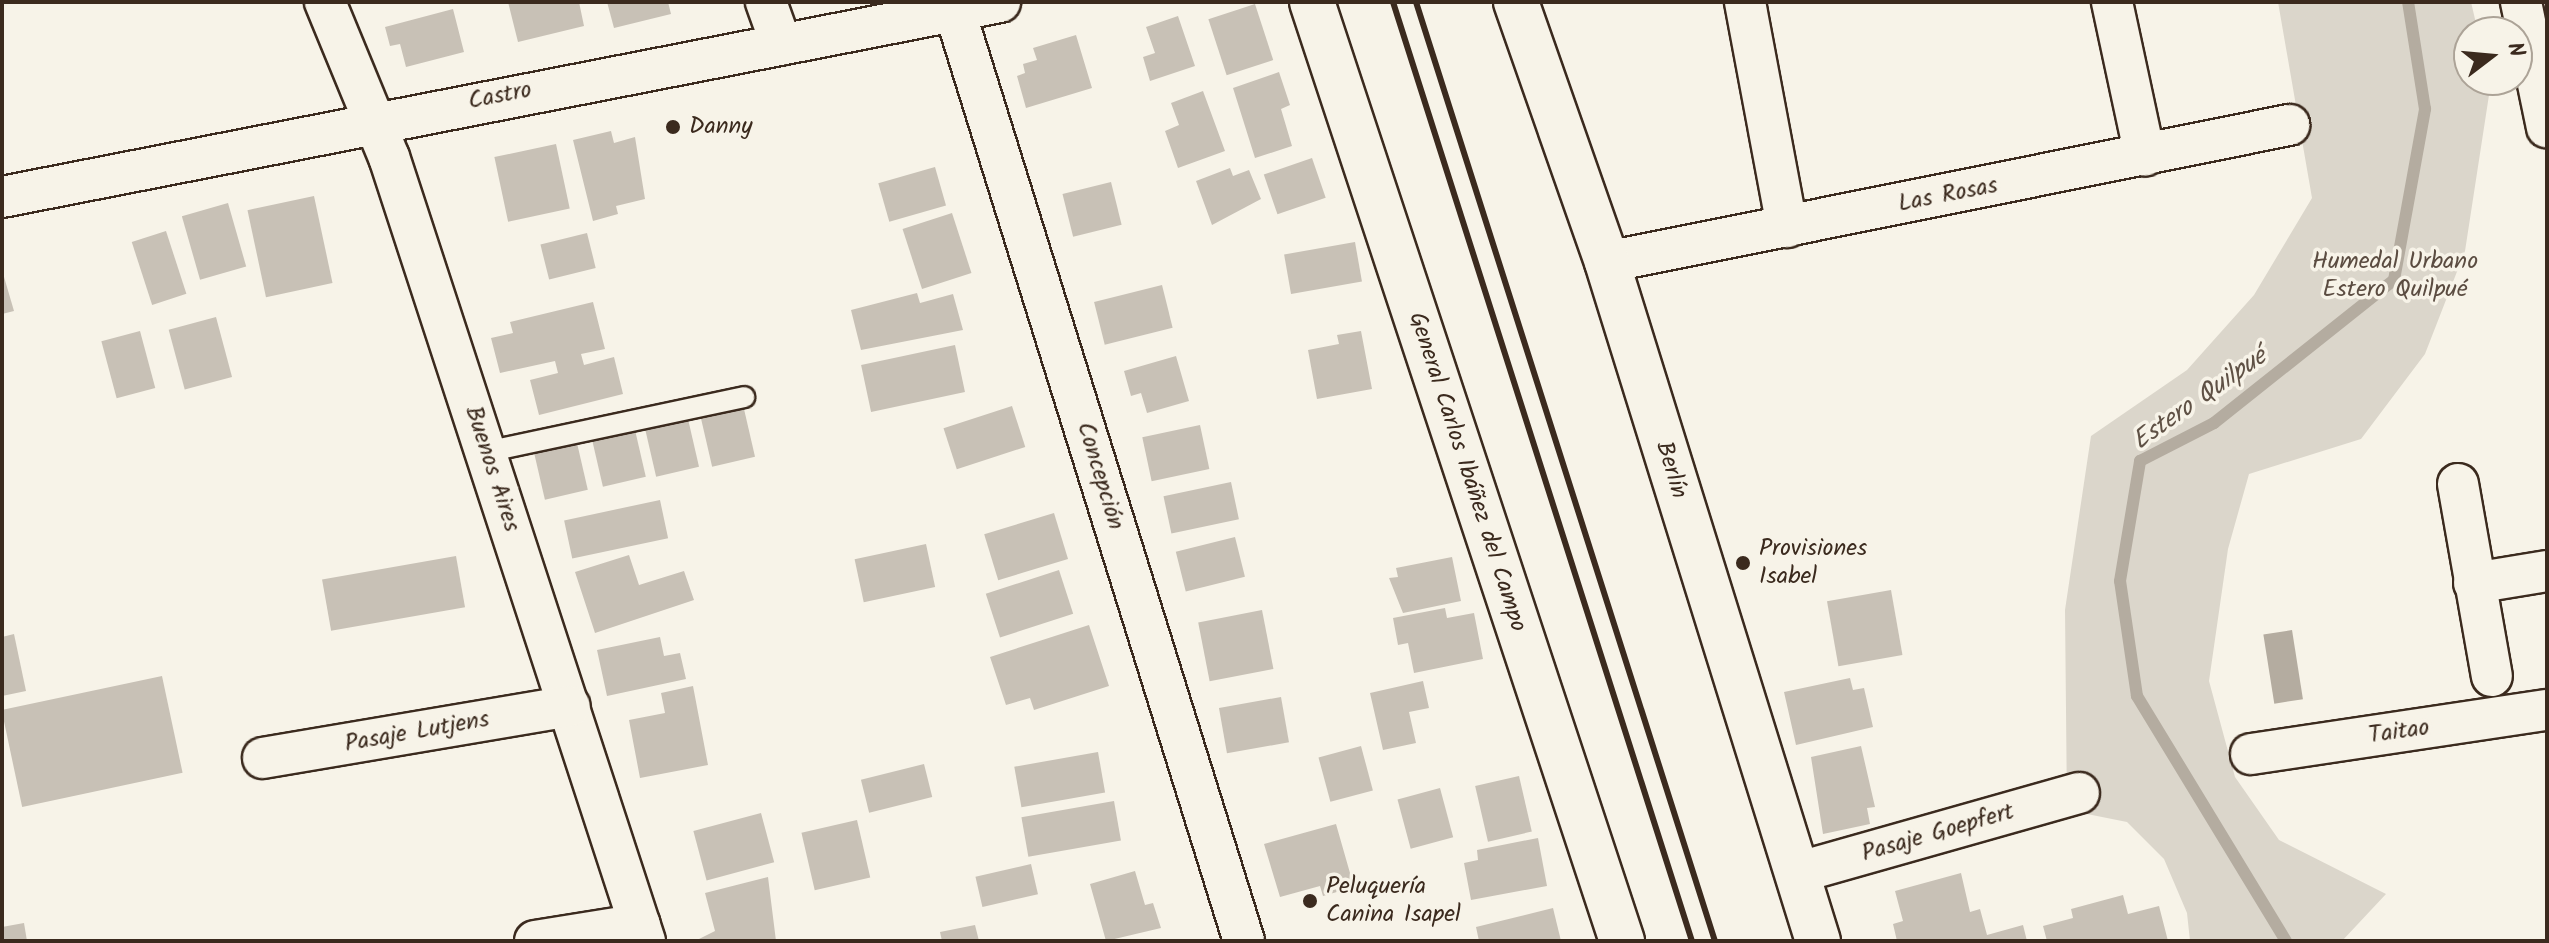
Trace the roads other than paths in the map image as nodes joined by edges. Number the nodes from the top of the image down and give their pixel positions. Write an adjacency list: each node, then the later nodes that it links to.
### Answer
1 (325, 2): 12 (street, Buenos Aires)
2 (766, 2): 11 (street)
3 (1000, 2): 10 (street, Castro)
4 (1312, 2): 34 (main road, General Carlos Ibáñez del Campo)
5 (1516, 2): 18 (main road, Berlín)
6 (1745, 2): 17 (street)
7 (2112, 2): 15 (street)
8 (2521, 2): 14 (street)
9 (898, 12): 10 (street, Castro); 11 (street, Castro)
10 (955, 12): 33 (street, Concepción)
11 (781, 44): 12 (street, Castro)
12 (377, 119): 16 (street, Castro); 20 (street, Buenos Aires)
13 (2289, 125): 15 (street, Las Rosas)
14 (2547, 127)
15 (2145, 156): 17 (street, Las Rosas)
16 (2, 197)
17 (1787, 227): 18 (street, Las Rosas)
18 (1607, 262): 30 (main road, Berlín)
19 (744, 397): 20 (lane)
20 (486, 452): 25 (street, Buenos Aires)
21 (2458, 484): 23 (street)
22 (2547, 571): 23 (street)
23 (2474, 583): 24 (street)
24 (2492, 676)
25 (570, 706): 28 (street, Pasaje Lutjens); 31 (street, Buenos Aires)
26 (2547, 710): 27 (street, Taitao)
27 (2251, 754)
28 (263, 758)
29 (2079, 793): 30 (street, Pasaje Goepfert)
30 (1796, 873): 35 (main road, Berlín)
31 (643, 933): 32 (street)
32 (535, 941)
33 (1244, 941)
34 (1622, 941)
35 (1818, 941)

